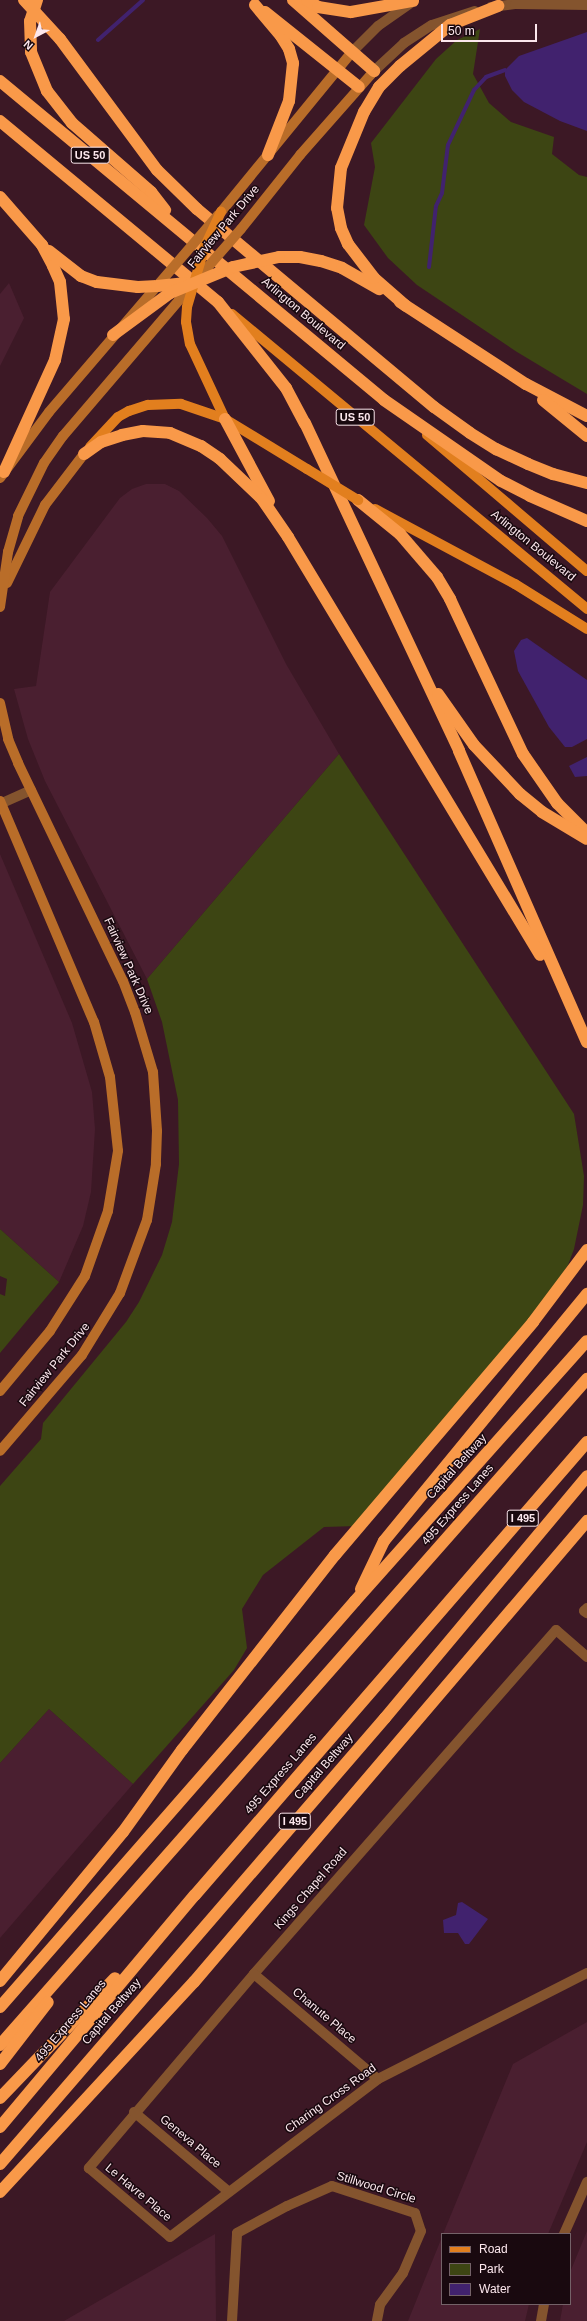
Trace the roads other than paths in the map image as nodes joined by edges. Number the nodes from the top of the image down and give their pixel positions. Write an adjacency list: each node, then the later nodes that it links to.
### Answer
1 (24, 0): 33 (highway, bridge)
2 (37, 0): 18 (highway)
3 (293, 0): 9 (highway)
4 (307, 0): 5 (highway)
5 (415, 1): 9 (street, Fairview Park Drive)
6 (252, 3): 10 (highway); 15 (highway)
7 (587, 5): 8 (street, Fairview Park Drive)
8 (498, 6): 11 (street, Fairview Park Drive); 24 (highway)
9 (353, 51): 10 (main road, Fairview Park Drive); 11 (highway)
10 (338, 69): 13 (highway); 15 (main road, Fairview Park Drive)
11 (374, 71): 13 (main road, Fairview Park Drive)
12 (0, 81): 18 (highway, Arlington Boulevard / US 50)
13 (359, 88): 20 (main road, Fairview Park Drive, bridge)
14 (0, 121): 23 (highway, Arlington Boulevard / US 50)
15 (268, 155): 17 (main road, Fairview Park Drive)
16 (0, 197): 19 (highway)
17 (221, 212): 20 (main road, bridge); 21 (main road, Fairview Park Drive, bridge)
18 (181, 230): 27 (highway, Arlington Boulevard / US 50)
19 (42, 245): 21 (highway); 32 (highway)
20 (195, 282): 21 (highway, bridge); 22 (highway, bridge); 24 (highway, bridge); 29 (main road, bridge)
21 (157, 286): 25 (main road, Fairview Park Drive)
22 (175, 296): 25 (highway); 38 (main road)
23 (218, 302): 40 (main road, Arlington Boulevard / US 50); 42 (highway)
24 (406, 306): 26 (highway)
25 (113, 335): 32 (main road, Fairview Park Drive)
26 (502, 369): 28 (highway); 30 (highway)
27 (384, 400): 35 (highway); 37 (main road, Arlington Boulevard / US 50)
28 (587, 416)
29 (225, 419): 31 (main road); 34 (main road, bridge); 36 (highway)
30 (587, 436)
31 (84, 454): 36 (highway); 38 (main road)
32 (2, 475)
33 (587, 483)
34 (358, 500): 41 (main road); 46 (highway)
35 (587, 521)
36 (288, 537): 48 (highway)
37 (587, 571)
38 (2, 592): 39 (main road)
39 (0, 607)
40 (587, 609)
41 (587, 629)
42 (417, 663): 47 (highway); 48 (highway)
43 (0, 703): 44 (main road, Fairview Park Drive)
44 (31, 790): 45 (street); 56 (main road, Fairview Park Drive)
45 (0, 803): 54 (main road, Fairview Park Drive)
46 (587, 833)
47 (587, 839)
48 (573, 1011): 49 (highway)
49 (587, 1042)
50 (587, 1250): 67 (highway)
51 (587, 1294): 61 (highway)
52 (587, 1341): 61 (highway, Capital Beltway)
53 (587, 1379): 64 (highway, 495 Express Lanes)
54 (0, 1391)
55 (587, 1442): 63 (highway, 495 Express Lanes / I 495)
56 (0, 1451)
57 (587, 1476): 75 (highway, Capital Beltway / I 495)
58 (587, 1521): 60 (highway)
59 (587, 1531): 60 (highway)
60 (545, 1571): 78 (highway)
61 (355, 1601): 68 (highway, Capital Beltway)
62 (587, 1657): 66 (street, Kings Chapel Road)
63 (195, 1895): 72 (highway); 74 (highway, 495 Express Lanes / I 495)
64 (123, 1906): 69 (highway, 495 Express Lanes); 70 (highway)
65 (587, 1973): 71 (street, Charing Cross Road)
66 (254, 1974): 71 (street, Chanute Place); 73 (street, Kings Chapel Road)
67 (0, 1981)
68 (0, 2007)
69 (0, 2045)
70 (0, 2064)
71 (378, 2079): 79 (street, Charing Cross Road)
72 (0, 2098)
73 (134, 2112): 76 (street, Kings Chapel Road); 79 (street, Geneva Place)
74 (0, 2127)
75 (0, 2164)
76 (88, 2168): 81 (street, Le Havre Place)
77 (587, 2182): 80 (street)
78 (0, 2192)
79 (229, 2192): 81 (street, Charing Cross Road)
80 (564, 2233)
81 (170, 2237)
82 (544, 2305): 85 (street)
83 (232, 2321): 84 (street, Stillwood Circle)
84 (377, 2321)
85 (540, 2321)

